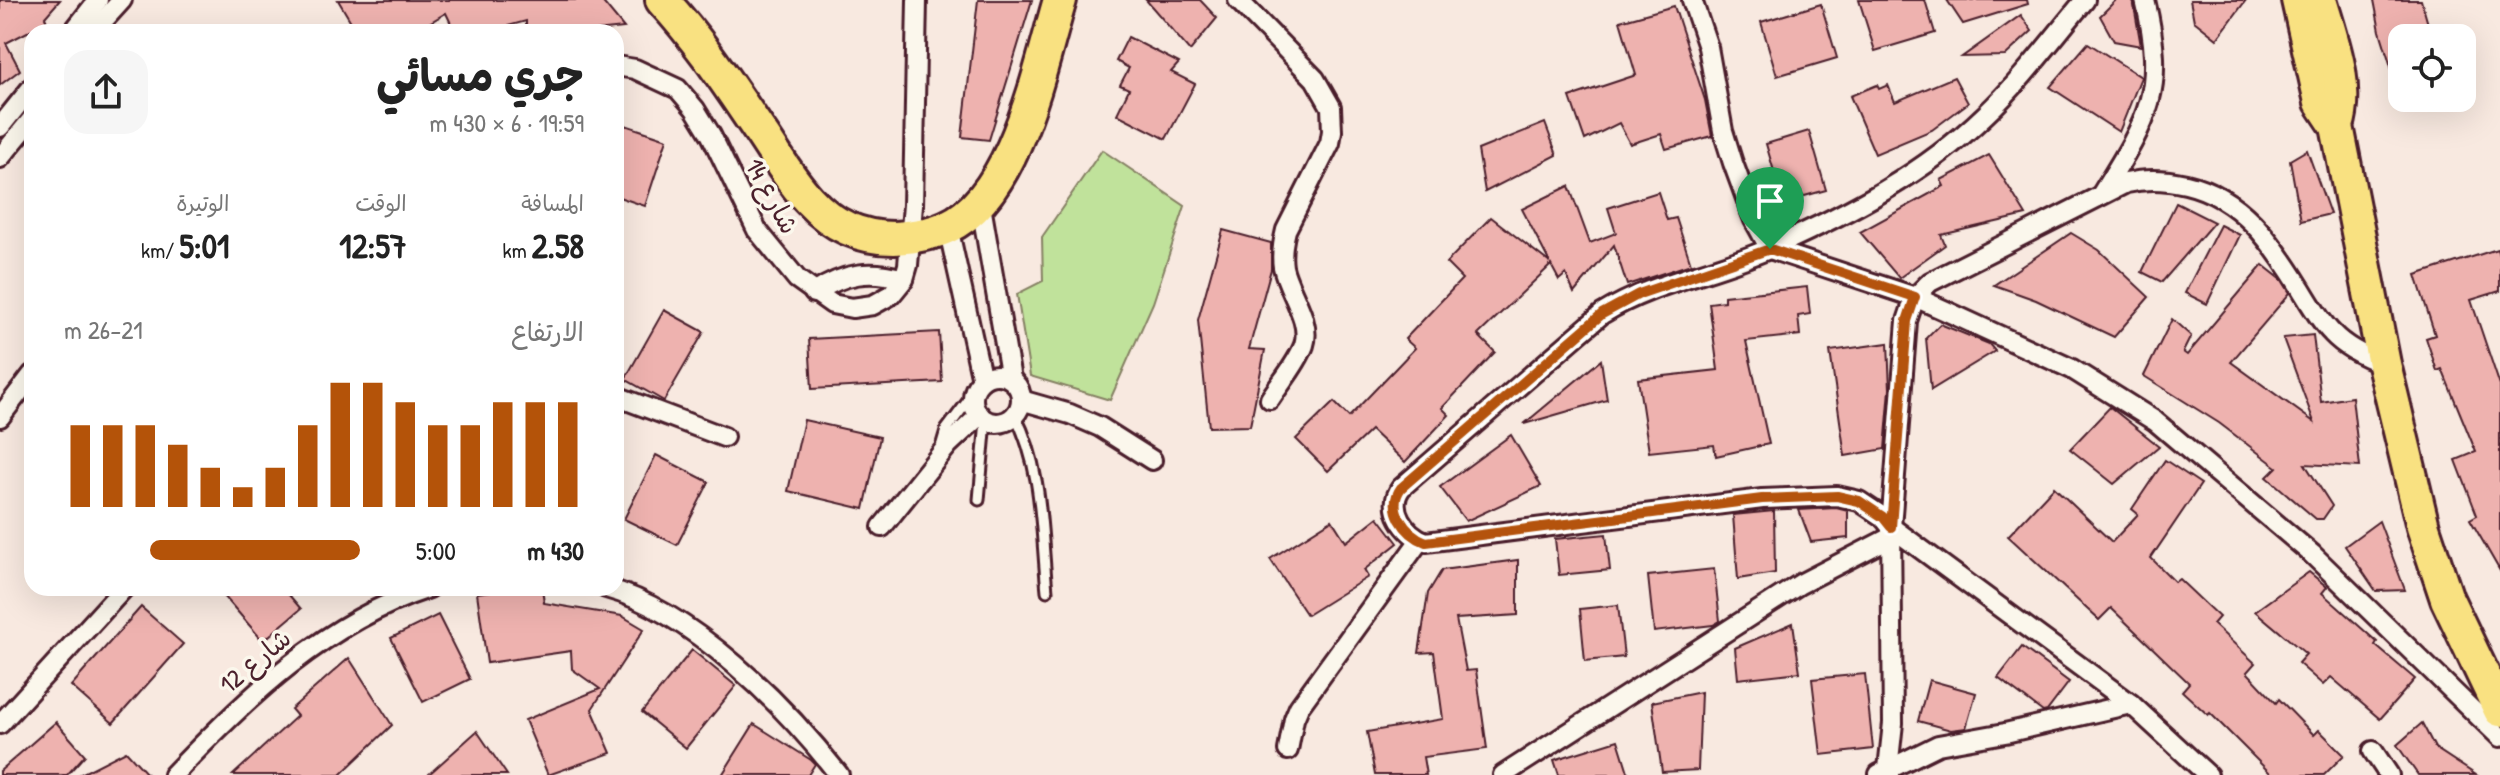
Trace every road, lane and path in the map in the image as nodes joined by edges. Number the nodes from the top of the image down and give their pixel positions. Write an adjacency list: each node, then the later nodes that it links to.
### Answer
1 (98, 0): 12 (street)
2 (122, 0): 13 (street)
3 (662, 0): 25 (highway)
4 (917, 0): 23 (street)
5 (1060, 0): 21 (highway)
6 (1238, 0): 34 (street)
7 (1692, 0): 24 (street)
8 (2085, 0): 24 (street)
9 (2145, 0): 20 (street)
10 (2298, 0): 16 (highway)
11 (2320, 0): 16 (highway)
12 (79, 24)
13 (100, 24)
14 (624, 67): 27 (street, شارع 14)
15 (24, 97): 17 (street)
16 (2337, 126): 29 (highway)
17 (0, 127)
18 (24, 129): 19 (street)
19 (0, 158)
20 (2101, 195): 28 (street); 29 (street)
21 (980, 200): 22 (highway); 30 (street)
22 (948, 227): 23 (highway); 32 (street)
23 (909, 237): 25 (highway); 26 (street)
24 (1770, 249): 28 (street); 44 (street)
25 (868, 254): 26 (street); 27 (street)
26 (904, 279): 27 (street, شارع 14)
27 (814, 293)
28 (1915, 297): 43 (street); 52 (street)
29 (2384, 364): 50 (highway)
30 (1011, 379): 32 (street); 35 (street)
31 (24, 386): 36 (street)
32 (978, 386): 37 (street); 39 (lane)
33 (624, 399): 38 (street)
34 (1270, 399)
35 (1018, 407): 37 (street); 40 (street); 45 (lane)
36 (0, 417)
37 (983, 417): 39 (street); 41 (lane)
38 (724, 437)
39 (939, 457): 42 (street)
40 (1152, 460)
41 (979, 500)
42 (882, 527)
43 (1891, 532): 44 (street); 49 (street); 55 (street); 58 (street)
44 (1420, 540): 53 (street)
45 (1047, 591)
46 (624, 595): 57 (street)
47 (117, 596): 51 (street)
48 (410, 596): 56 (street, شارع 12)
49 (2131, 704): 55 (street); 59 (street)
50 (2500, 710)
51 (0, 724)
52 (2500, 737)
53 (1288, 750)
54 (2373, 751): 60 (street)
55 (1885, 773)
56 (173, 775)
57 (839, 775)
58 (1503, 775)
59 (2208, 775)
60 (2389, 775)

